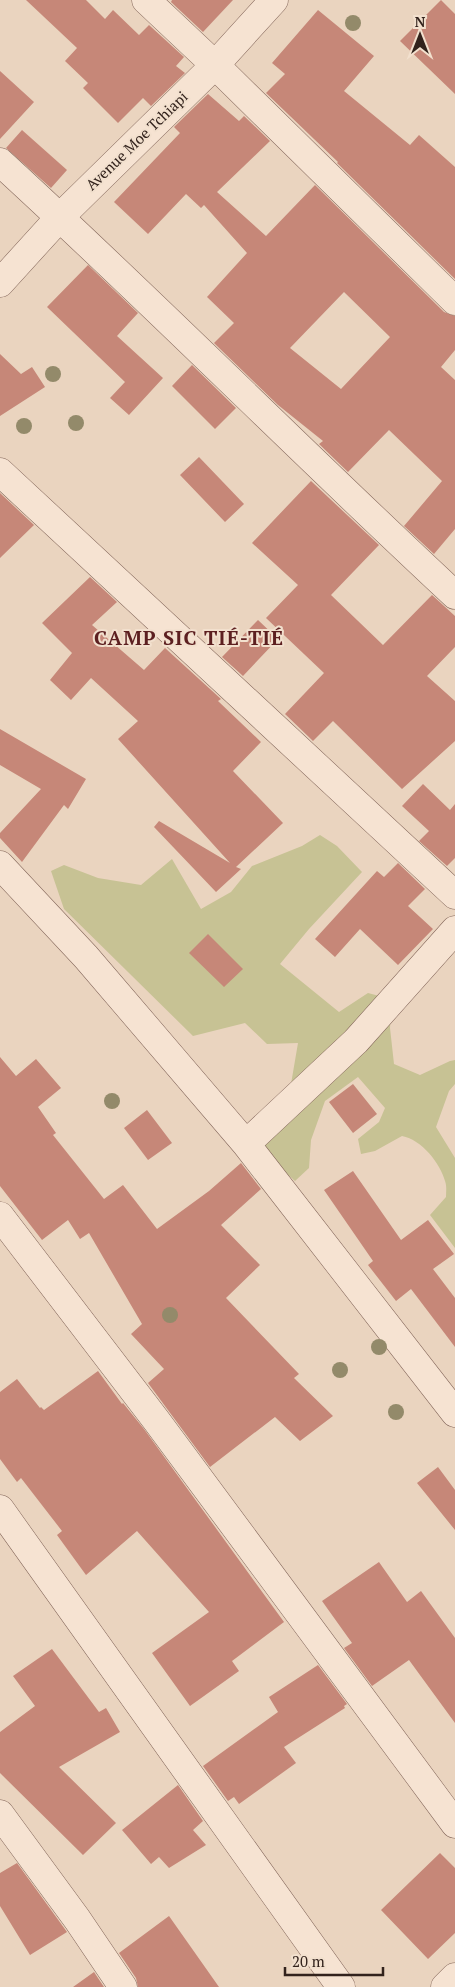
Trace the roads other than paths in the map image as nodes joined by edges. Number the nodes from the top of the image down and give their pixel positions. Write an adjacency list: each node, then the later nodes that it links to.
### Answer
1 (146, 0): 3 (street)
2 (274, 0): 3 (street, Avenue Moe Tchiapi)
3 (215, 65): 5 (street, Avenue Moe Tchiapi); 7 (street)
4 (0, 162): 5 (street)
5 (60, 217): 6 (street, Avenue Moe Tchiapi); 9 (street)
6 (0, 283)
7 (455, 301)
8 (0, 472): 11 (street)
9 (455, 595)
10 (0, 865): 13 (street)
11 (455, 895)
12 (455, 930): 13 (street)
13 (246, 1144): 15 (street)
14 (0, 1216): 18 (street)
15 (455, 1413)
16 (0, 1509): 21 (street)
17 (0, 1814): 20 (street)
18 (455, 1824)
19 (455, 1977): 22 (street)
20 (123, 1987)
21 (341, 1987)
22 (445, 1987)

